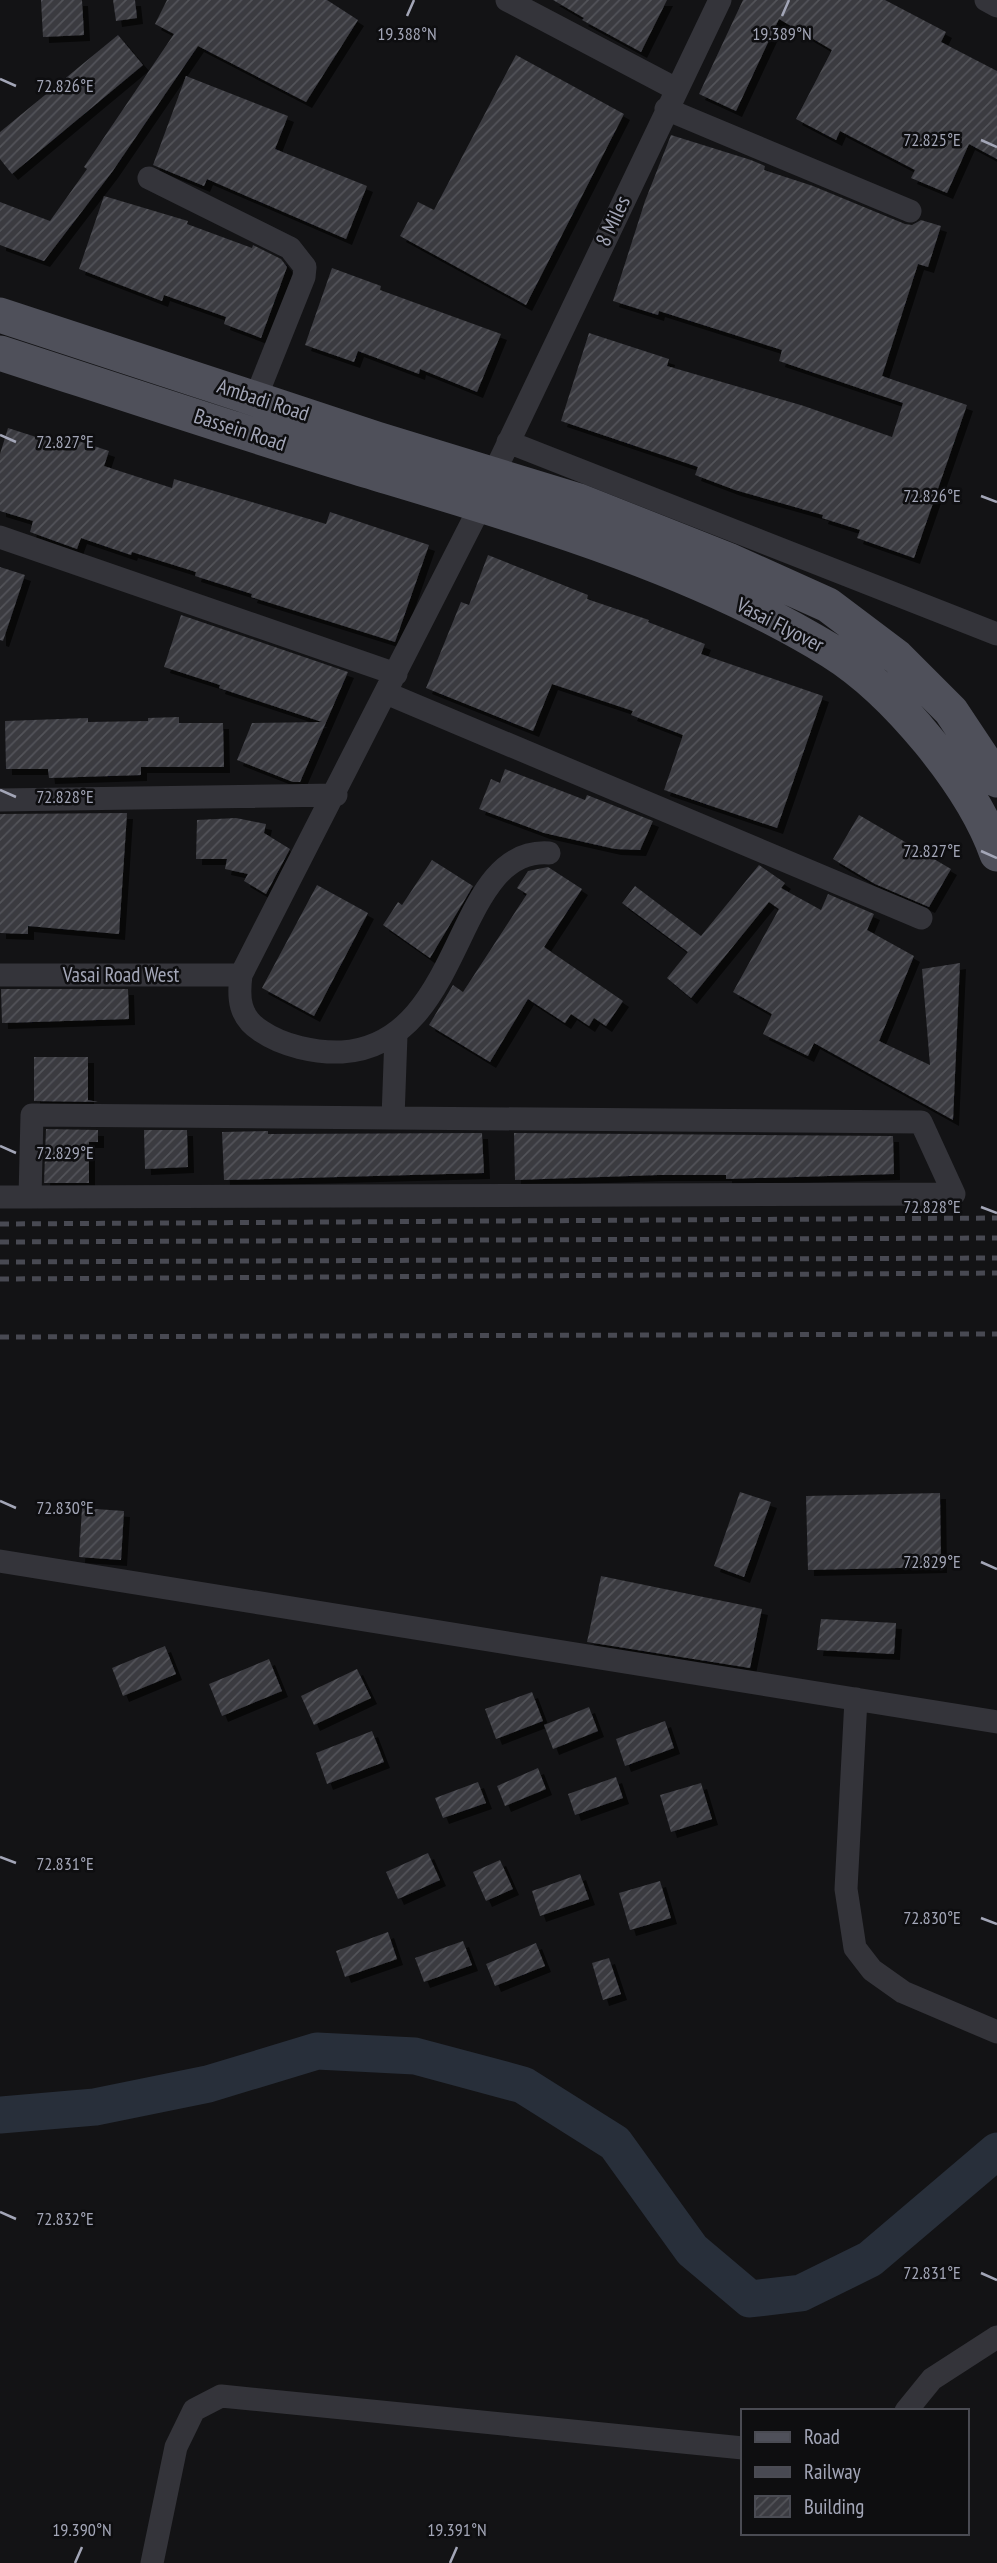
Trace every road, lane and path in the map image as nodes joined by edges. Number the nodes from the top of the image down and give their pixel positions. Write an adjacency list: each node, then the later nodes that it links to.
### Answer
1 (720, 0): 5 (street, 8 Miles)
2 (986, 0): 4 (street)
3 (519, 3): 5 (street)
4 (997, 6)
5 (671, 99): 7 (street); 12 (street, 8 Miles)
6 (149, 178): 10 (street)
7 (910, 211)
8 (0, 315): 10 (main road, Ambadi Road)
9 (0, 353): 11 (main road, Bassein Road)
10 (255, 397): 11 (street); 12 (main road, Ambadi Road)
11 (243, 431): 13 (main road, Bassein Road)
12 (501, 458): 13 (main road); 15 (street); 17 (main road, Vasai Flyover)
13 (481, 505): 16 (street); 21 (main road, Vasai Flyover)
14 (0, 537): 16 (street)
15 (997, 634)
16 (391, 683): 18 (street); 22 (street)
17 (997, 780)
18 (336, 796): 19 (street); 24 (street)
19 (0, 800)
20 (549, 853): 25 (street)
21 (997, 854)
22 (921, 918)
23 (0, 975): 24 (street, Vasai Road West)
24 (241, 975): 25 (street)
25 (396, 1035): 26 (street)
26 (393, 1118): 28 (street); 28 (street)
27 (0, 1197): 28 (street)
28 (30, 1197)
29 (0, 1561): 30 (street)
30 (856, 1699): 31 (street); 32 (street)
31 (997, 1722)
32 (997, 2032)
33 (997, 2337): 34 (street)
34 (908, 2409)
35 (741, 2448): 36 (street)
36 (152, 2563)

